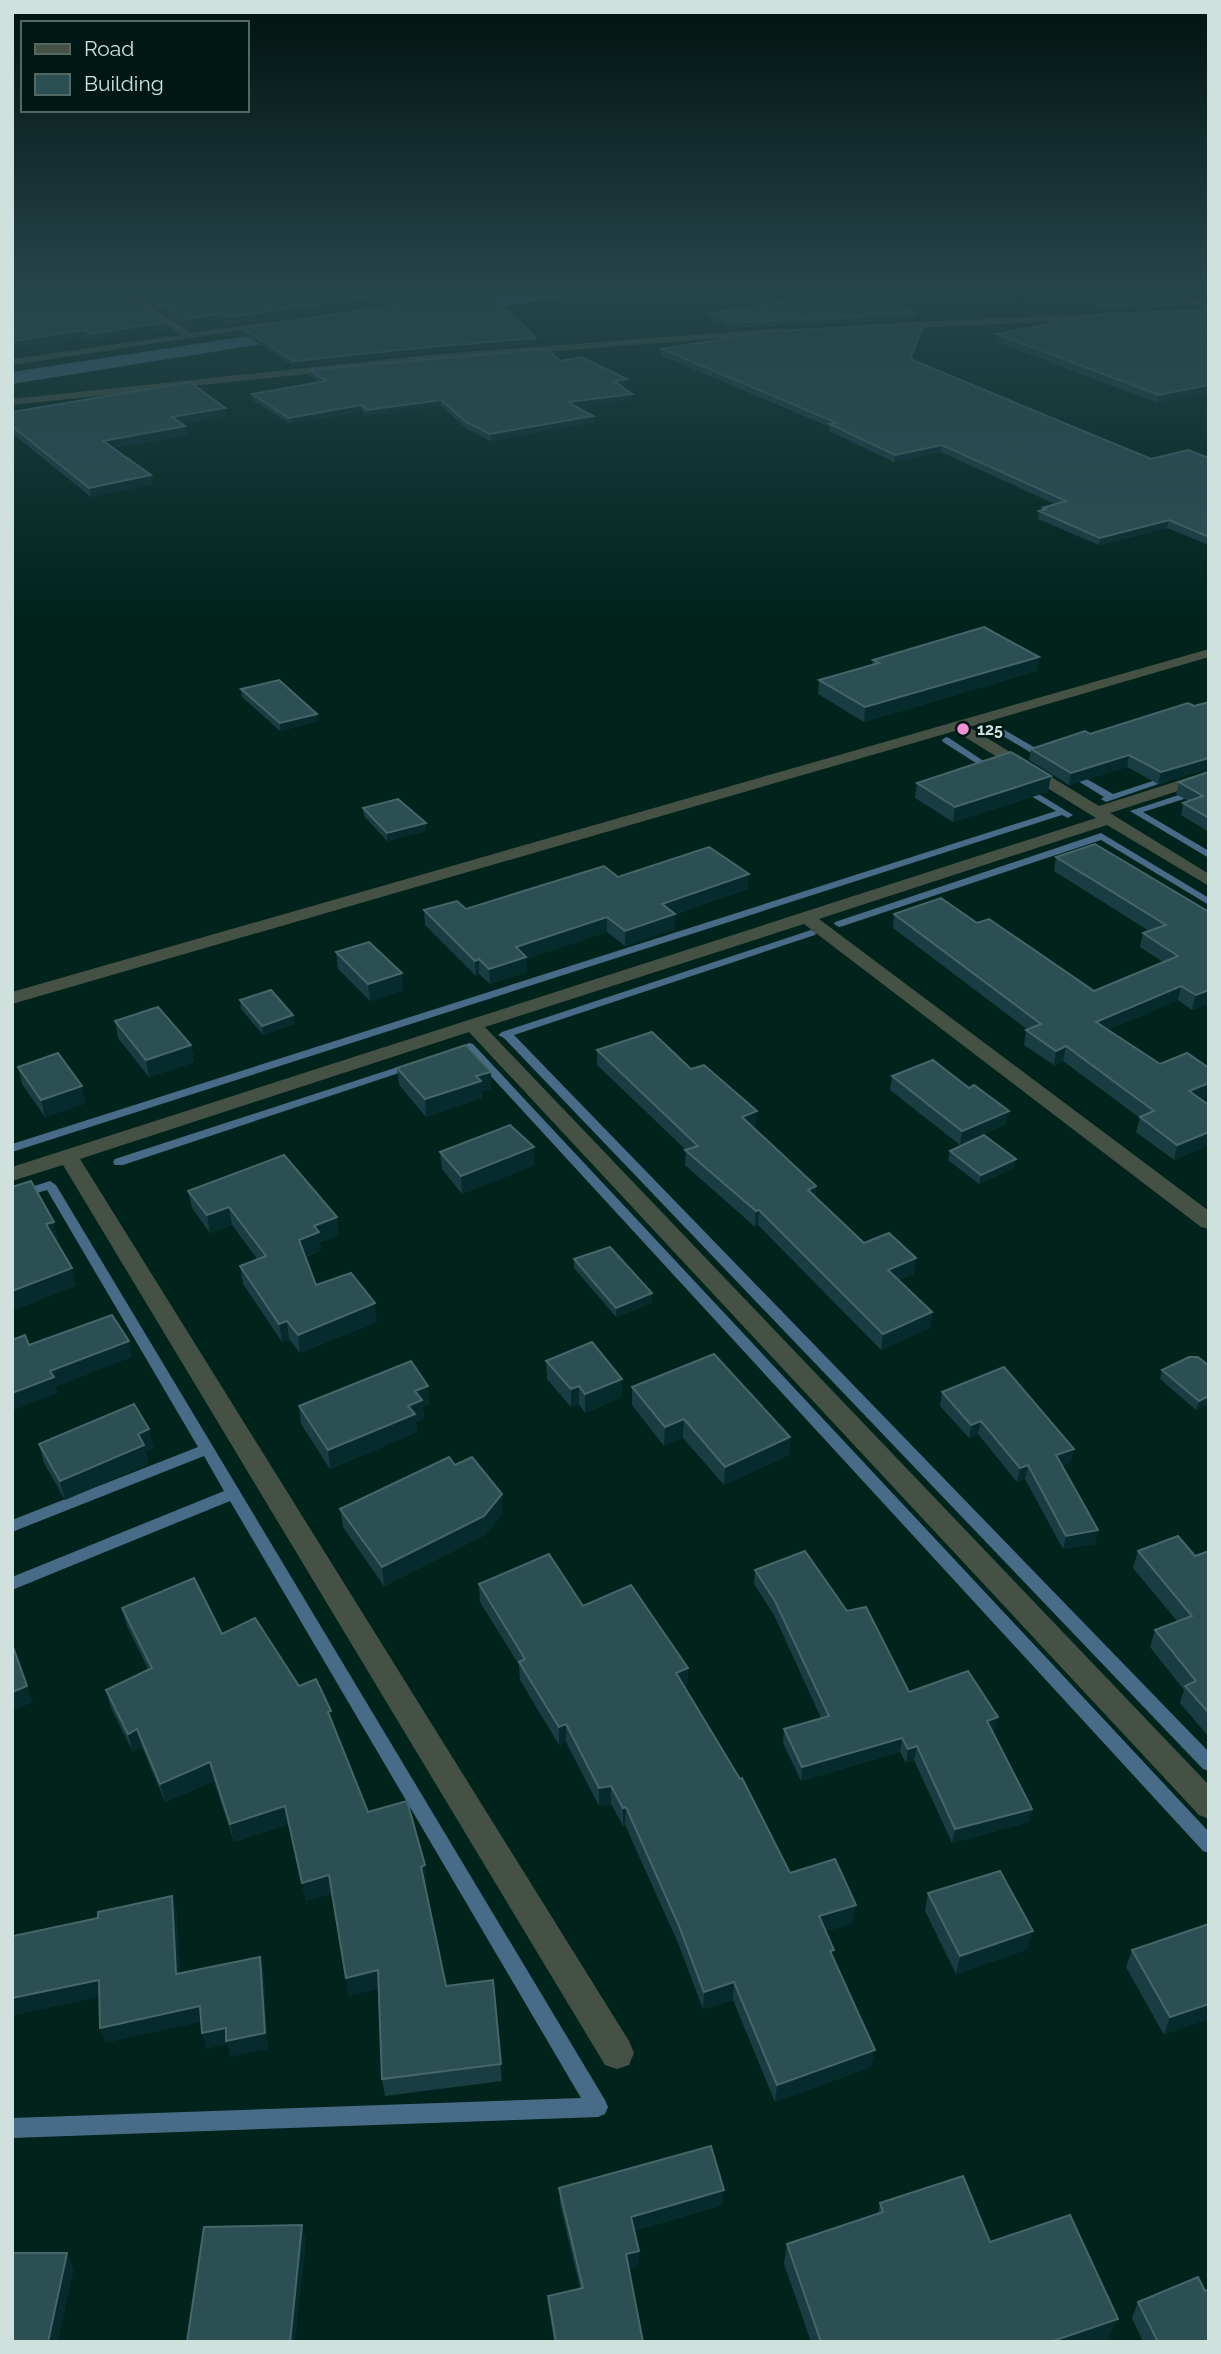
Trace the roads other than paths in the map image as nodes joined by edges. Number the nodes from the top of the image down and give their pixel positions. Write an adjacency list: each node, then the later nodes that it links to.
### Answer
1 (60, 397): 2 (street)
2 (12, 402)
3 (1209, 653): 4 (street)
4 (956, 725): 6 (street); 9 (street)
5 (1209, 776): 6 (street)
6 (1100, 816): 7 (street); 8 (street)
7 (1209, 881)
8 (806, 917): 10 (street); 13 (street)
9 (12, 998)
10 (473, 1025): 11 (street); 14 (street)
11 (68, 1156): 12 (street); 15 (street)
12 (12, 1174)
13 (1209, 1222)
14 (1209, 1806)
15 (617, 2053)

